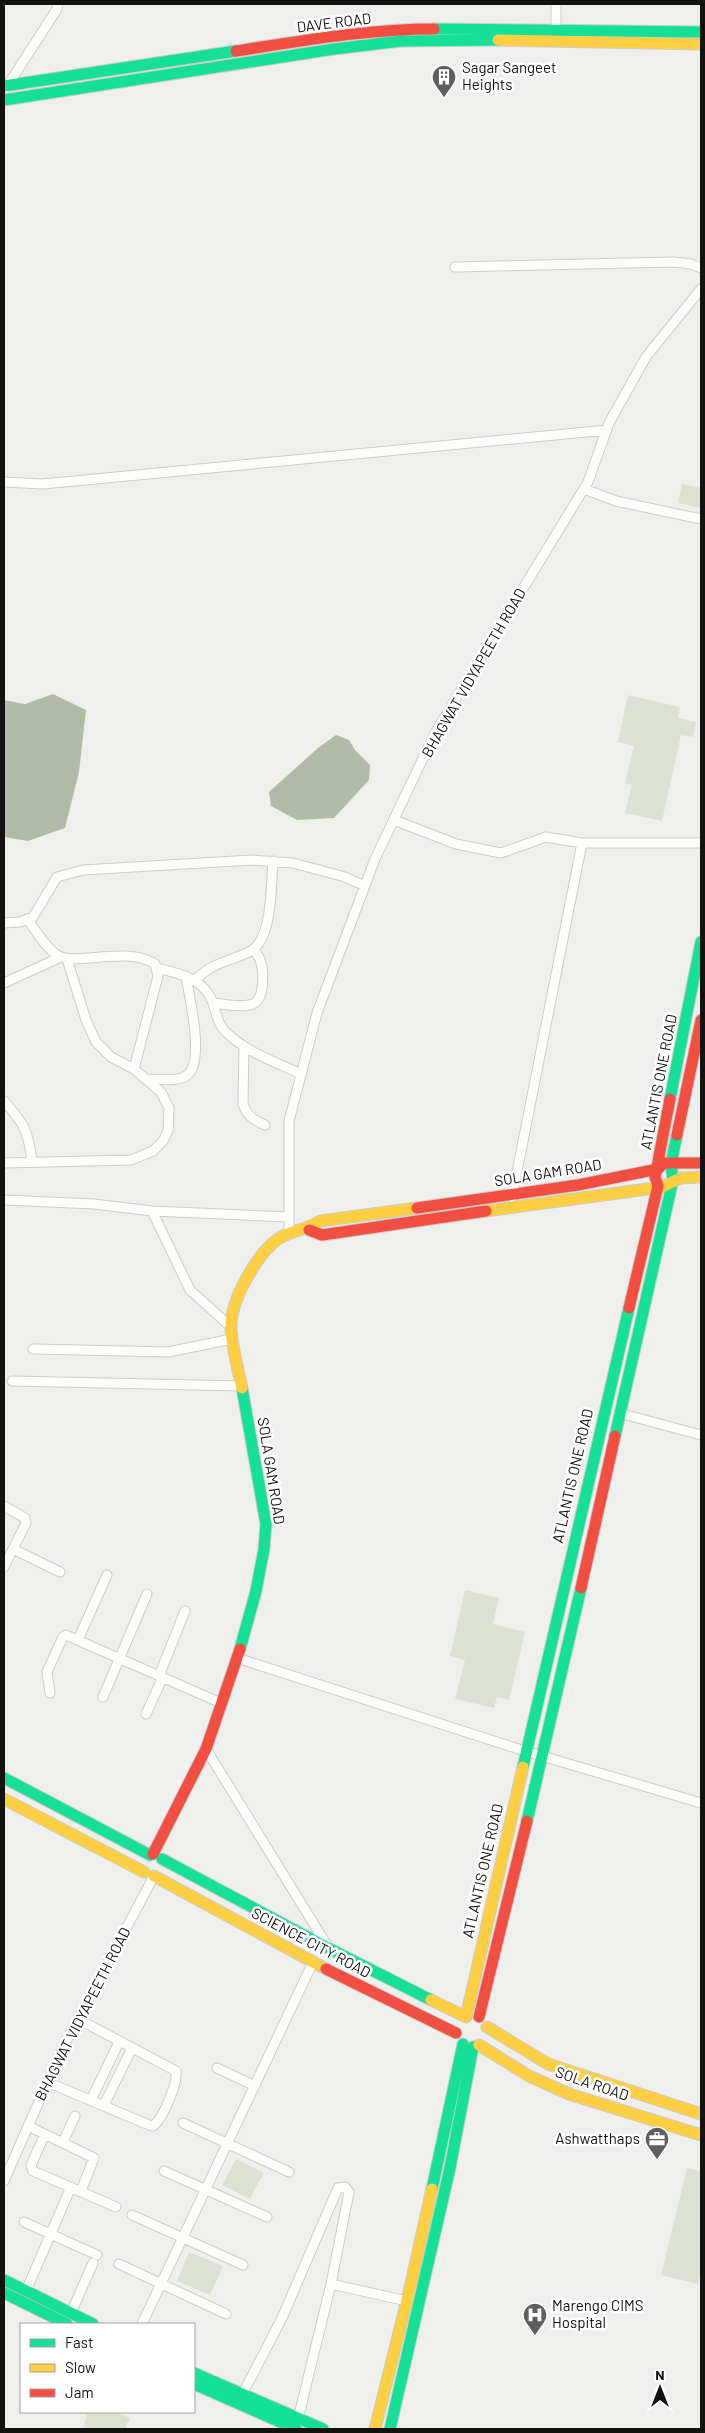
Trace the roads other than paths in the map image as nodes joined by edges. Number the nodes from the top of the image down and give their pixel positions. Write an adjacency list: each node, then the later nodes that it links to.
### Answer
1 (58, 4): 6 (street)
2 (556, 4): 3 (street)
3 (556, 30): 4 (street, DAVE ROAD); 6 (street, DAVE ROAD)
4 (701, 32)
5 (701, 44): 7 (street)
6 (5, 88)
7 (4, 100)
8 (455, 267): 9 (street)
9 (701, 268)
10 (701, 289): 11 (street, BHAGWAT VIDYAPEETH ROAD)
11 (607, 430): 12 (street); 13 (street, BHAGWAT VIDYAPEETH ROAD)
12 (4, 482)
13 (584, 489): 14 (street); 15 (street, BHAGWAT VIDYAPEETH ROAD)
14 (701, 519)
15 (394, 820): 16 (street); 19 (street, BHAGWAT VIDYAPEETH ROAD)
16 (582, 843): 17 (street); 44 (street)
17 (701, 843)
18 (273, 861): 19 (street); 20 (street); 23 (street)
19 (365, 886): 32 (street, BHAGWAT VIDYAPEETH ROAD)
20 (28, 920): 21 (street); 24 (street)
21 (4, 923)
22 (701, 942): 40 (street, ATLANTIS ONE ROAD)
23 (254, 950): 26 (street); 28 (street)
24 (64, 958): 25 (street); 27 (street); 31 (street)
25 (157, 968): 26 (street); 31 (street)
26 (191, 978): 28 (street); 33 (street)
27 (4, 983)
28 (213, 1003): 30 (street)
29 (701, 1020): 39 (street, ATLANTIS ONE ROAD)
30 (244, 1046): 32 (street); 35 (street)
31 (134, 1069): 33 (street)
32 (301, 1074): 48 (street, BHAGWAT VIDYAPEETH ROAD)
33 (148, 1079): 36 (street)
34 (4, 1102): 36 (street)
35 (264, 1125)
36 (32, 1162): 37 (street)
37 (4, 1163)
38 (701, 1163): 39 (street, SOLA GAM ROAD)
39 (671, 1164): 40 (street, SOLA GAM ROAD); 42 (street, ATLANTIS ONE ROAD)
40 (658, 1169): 43 (street, ATLANTIS ONE ROAD); 44 (street, SOLA GAM ROAD)
41 (701, 1177): 42 (street, SOLA GAM ROAD)
42 (673, 1180): 43 (street, SOLA GAM ROAD); 56 (street, ATLANTIS ONE ROAD)
43 (658, 1186): 46 (street, SOLA GAM ROAD); 74 (street, ATLANTIS ONE ROAD)
44 (513, 1194): 46 (street); 49 (street, SOLA GAM ROAD)
45 (4, 1200): 47 (street)
46 (510, 1208): 49 (street, SOLA GAM ROAD)
47 (152, 1211): 48 (street); 51 (street)
48 (288, 1217): 50 (street, BHAGWAT VIDYAPEETH ROAD)
49 (309, 1230): 50 (street, SOLA GAM ROAD)
50 (289, 1233): 51 (street, SOLA GAM ROAD)
51 (231, 1327): 52 (street, SOLA GAM ROAD)
52 (232, 1339): 53 (street); 55 (street, SOLA GAM ROAD)
53 (33, 1349)
54 (12, 1381): 55 (street)
55 (242, 1386): 67 (street, SOLA GAM ROAD)
56 (619, 1413): 57 (street); 75 (street, ATLANTIS ONE ROAD)
57 (701, 1435)
58 (4, 1506): 59 (street)
59 (13, 1549): 60 (street); 61 (street)
60 (4, 1567)
61 (60, 1572)
62 (107, 1575): 65 (street)
63 (148, 1594): 66 (street)
64 (185, 1611): 68 (street)
65 (78, 1640): 66 (street); 69 (street)
66 (120, 1658): 68 (street); 70 (street)
67 (237, 1658): 71 (street, SOLA GAM ROAD); 74 (street)
68 (161, 1676): 71 (street); 72 (street)
69 (50, 1693)
70 (103, 1697)
71 (221, 1703): 73 (street, SOLA GAM ROAD)
72 (146, 1714)
73 (206, 1749): 79 (street, SOLA GAM ROAD); 81 (street)
74 (525, 1752): 75 (street); 83 (street, ATLANTIS ONE ROAD)
75 (543, 1757): 78 (street); 84 (street, ATLANTIS ONE ROAD)
76 (4, 1778): 79 (street)
77 (4, 1799): 80 (street, SCIENCE CITY ROAD)
78 (701, 1802)
79 (155, 1856): 80 (street); 80 (street); 81 (street)
80 (149, 1874): 82 (street, SCIENCE CITY ROAD); 85 (street, BHAGWAT VIDYAPEETH ROAD)
81 (330, 1949): 83 (street)
82 (313, 1962): 87 (street, SCIENCE CITY ROAD); 93 (street)
83 (466, 2016): 84 (street); 87 (street)
84 (478, 2017): 86 (street)
85 (78, 2019): 88 (street); 92 (street, BHAGWAT VIDYAPEETH ROAD)
86 (487, 2027): 89 (street); 96 (street, SOLA ROAD)
87 (456, 2034): 89 (street)
88 (119, 2042): 90 (street); 94 (street)
89 (472, 2045): 101 (street, SOLA ROAD); 123 (street); 134 (street)
90 (132, 2048): 95 (street); 95 (street)
91 (217, 2068): 93 (street)
92 (47, 2082): 94 (street); 99 (street, BHAGWAT VIDYAPEETH ROAD)
93 (255, 2086): 103 (street)
94 (91, 2100): 95 (street)
95 (104, 2105)
96 (701, 2114)
97 (75, 2116): 102 (street)
98 (183, 2123): 103 (street)
99 (28, 2126): 100 (street); 106 (street, BHAGWAT VIDYAPEETH ROAD)
100 (45, 2134): 102 (street); 107 (street)
101 (701, 2135)
102 (63, 2142): 109 (street)
103 (228, 2143): 105 (street); 108 (street)
104 (164, 2171): 108 (street)
105 (289, 2172)
106 (4, 2181)
107 (71, 2187): 109 (street); 114 (street)
108 (206, 2190): 112 (street); 115 (street)
109 (81, 2192): 110 (street)
110 (116, 2207)
111 (132, 2215): 115 (street)
112 (267, 2216)
113 (24, 2222): 114 (street)
114 (51, 2234): 121 (street); 125 (street)
115 (183, 2238): 117 (street); 119 (street)
116 (119, 2264): 119 (street)
117 (243, 2265)
118 (4, 2280): 121 (street)
119 (161, 2284): 124 (street); 127 (street)
120 (331, 2284): 123 (street); 130 (street); 131 (street)
121 (26, 2291): 125 (street)
122 (4, 2293): 125 (street)
123 (407, 2301): 133 (street)
124 (226, 2314)
125 (69, 2319): 126 (street)
126 (88, 2323)
127 (142, 2323)
128 (195, 2373): 130 (street)
129 (195, 2384): 131 (street)
130 (242, 2395): 131 (street)
131 (297, 2424): 132 (street)
132 (323, 2429)
133 (376, 2429)
134 (390, 2429)

